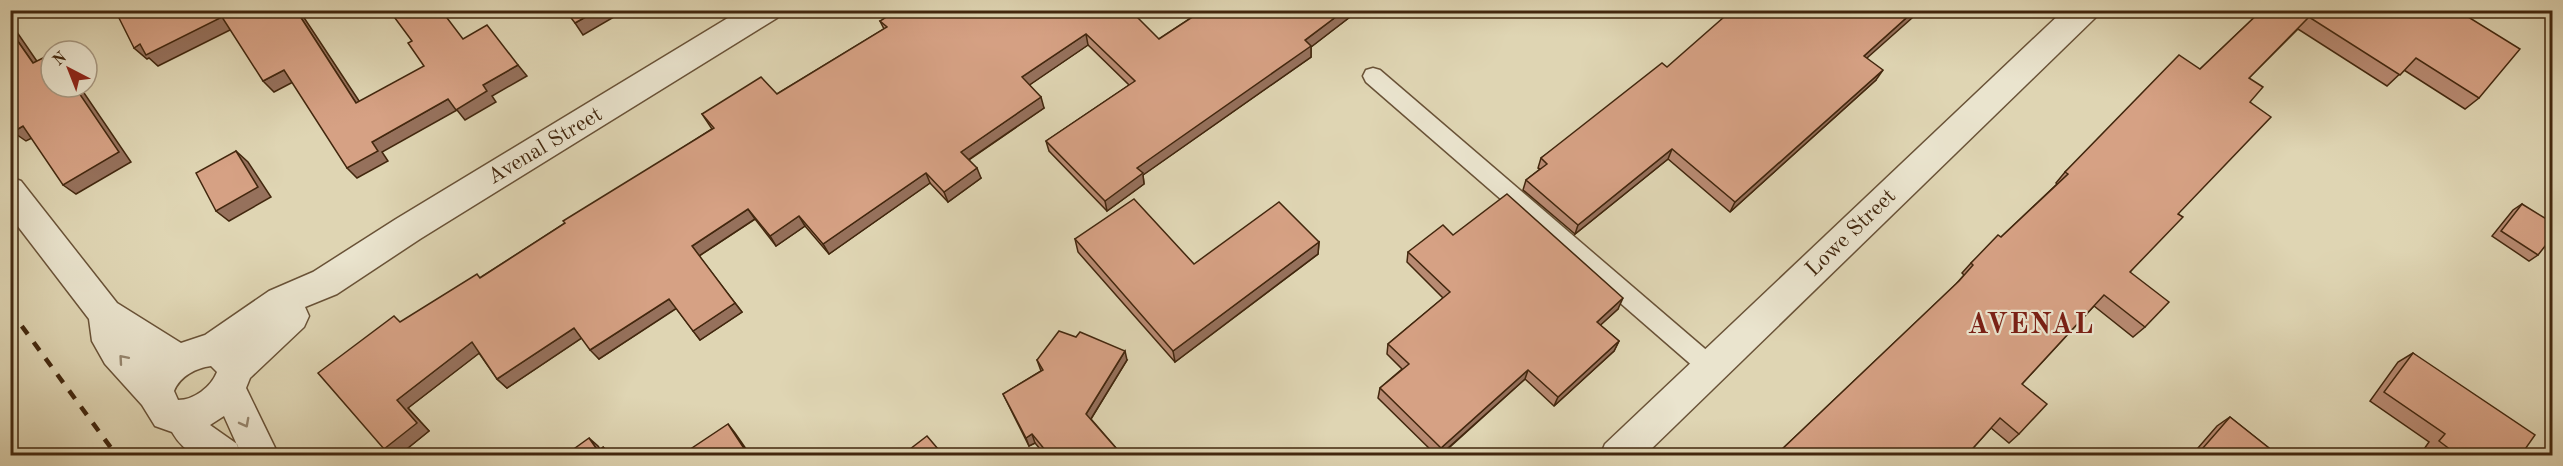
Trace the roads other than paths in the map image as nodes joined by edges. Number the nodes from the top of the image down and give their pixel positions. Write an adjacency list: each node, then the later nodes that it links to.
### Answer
1 (766, 10): 8 (street, Avenal Street)
2 (2084, 10): 7 (street, Lowe Street)
3 (1373, 76): 7 (lane)
4 (10, 191): 5 (street)
5 (105, 314): 6 (street); 9 (street, one-way to 5)
6 (179, 361): 8 (street); 9 (street)
7 (1710, 367): 12 (street, Lowe Street)
8 (225, 370): 9 (street); 11 (street, one-way to 11)
9 (170, 406): 10 (street)
10 (224, 456)
11 (261, 456)
12 (1618, 456)

